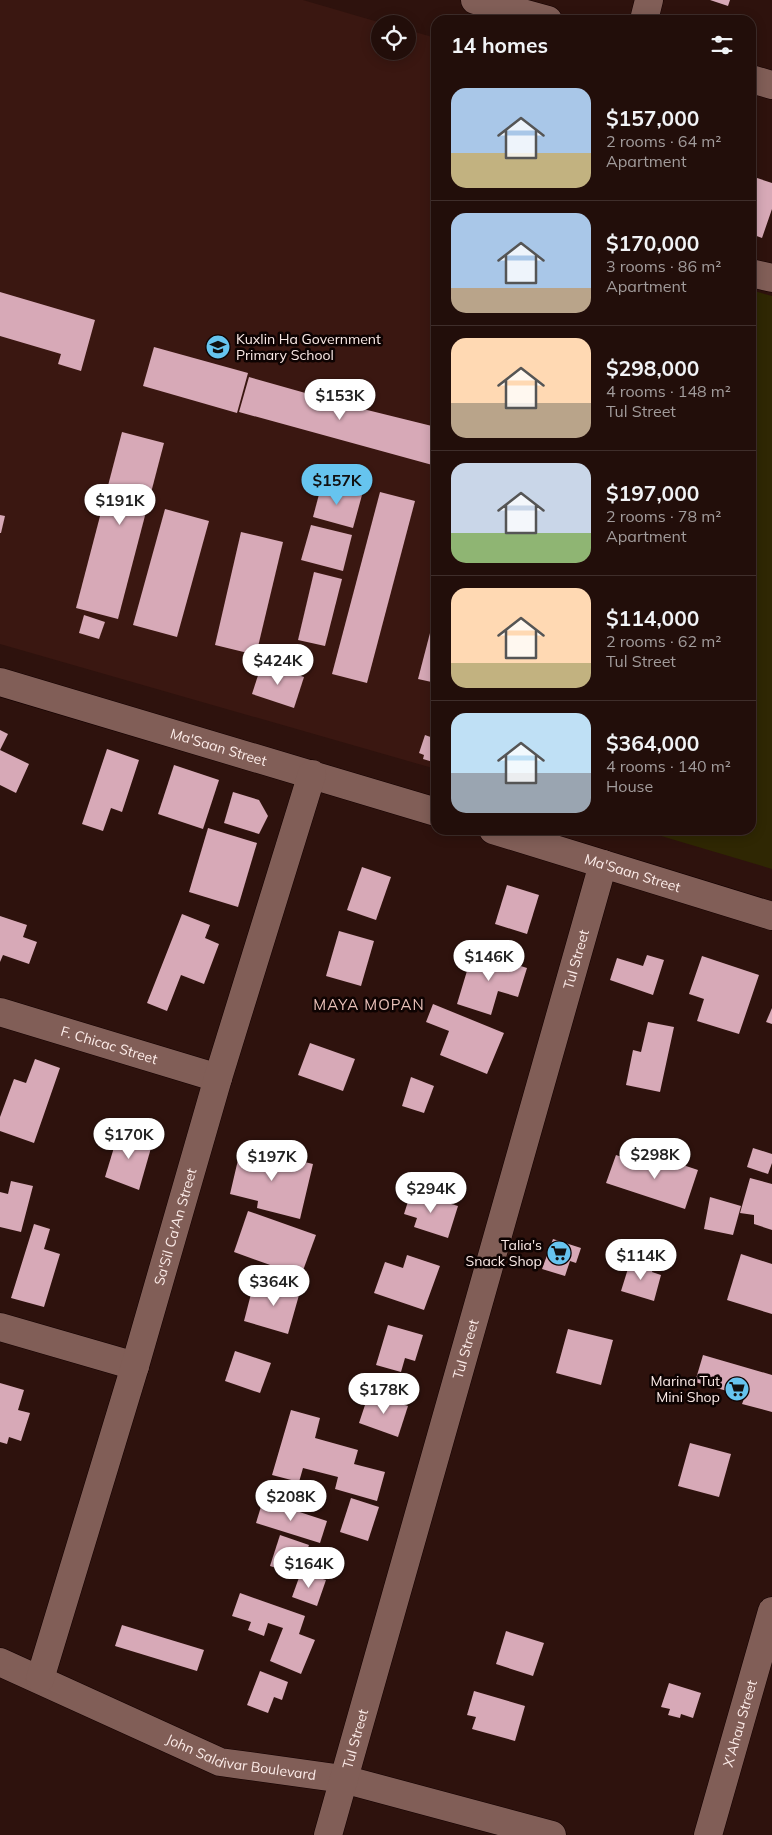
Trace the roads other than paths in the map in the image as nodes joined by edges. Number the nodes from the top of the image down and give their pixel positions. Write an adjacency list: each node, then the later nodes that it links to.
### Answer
1 (475, 0): 3 (street)
2 (649, 0): 4 (street)
3 (530, 15)
4 (645, 15)
5 (756, 80): 6 (street)
6 (772, 85)
7 (756, 274): 8 (street)
8 (772, 278)
9 (0, 682): 10 (street, Ma'Saan Street)
10 (312, 774): 11 (street, Ma'Saan Street); 16 (street, Sa'Sil Ca'An Street)
11 (431, 810)
12 (510, 835): 13 (street, Ma'Saan Street)
13 (604, 864): 14 (street, Ma'Saan Street); 22 (street, Tul Street)
14 (772, 916)
15 (0, 1012): 16 (street, F. Chicac Street)
16 (218, 1078): 18 (street, Sa'Sil Ca'An Street)
17 (0, 1327): 18 (street)
18 (135, 1366): 21 (street, Sa'Sil Ca'An Street)
19 (772, 1612): 25 (street, X'Ahau Street)
20 (0, 1662): 21 (street, John Saldivar Boulevard)
21 (40, 1679): 22 (street, John Saldivar Boulevard)
22 (343, 1779): 23 (street, Tul Street); 24 (street, John Saldivar Boulevard)
23 (328, 1835)
24 (552, 1835)
25 (708, 1835)

